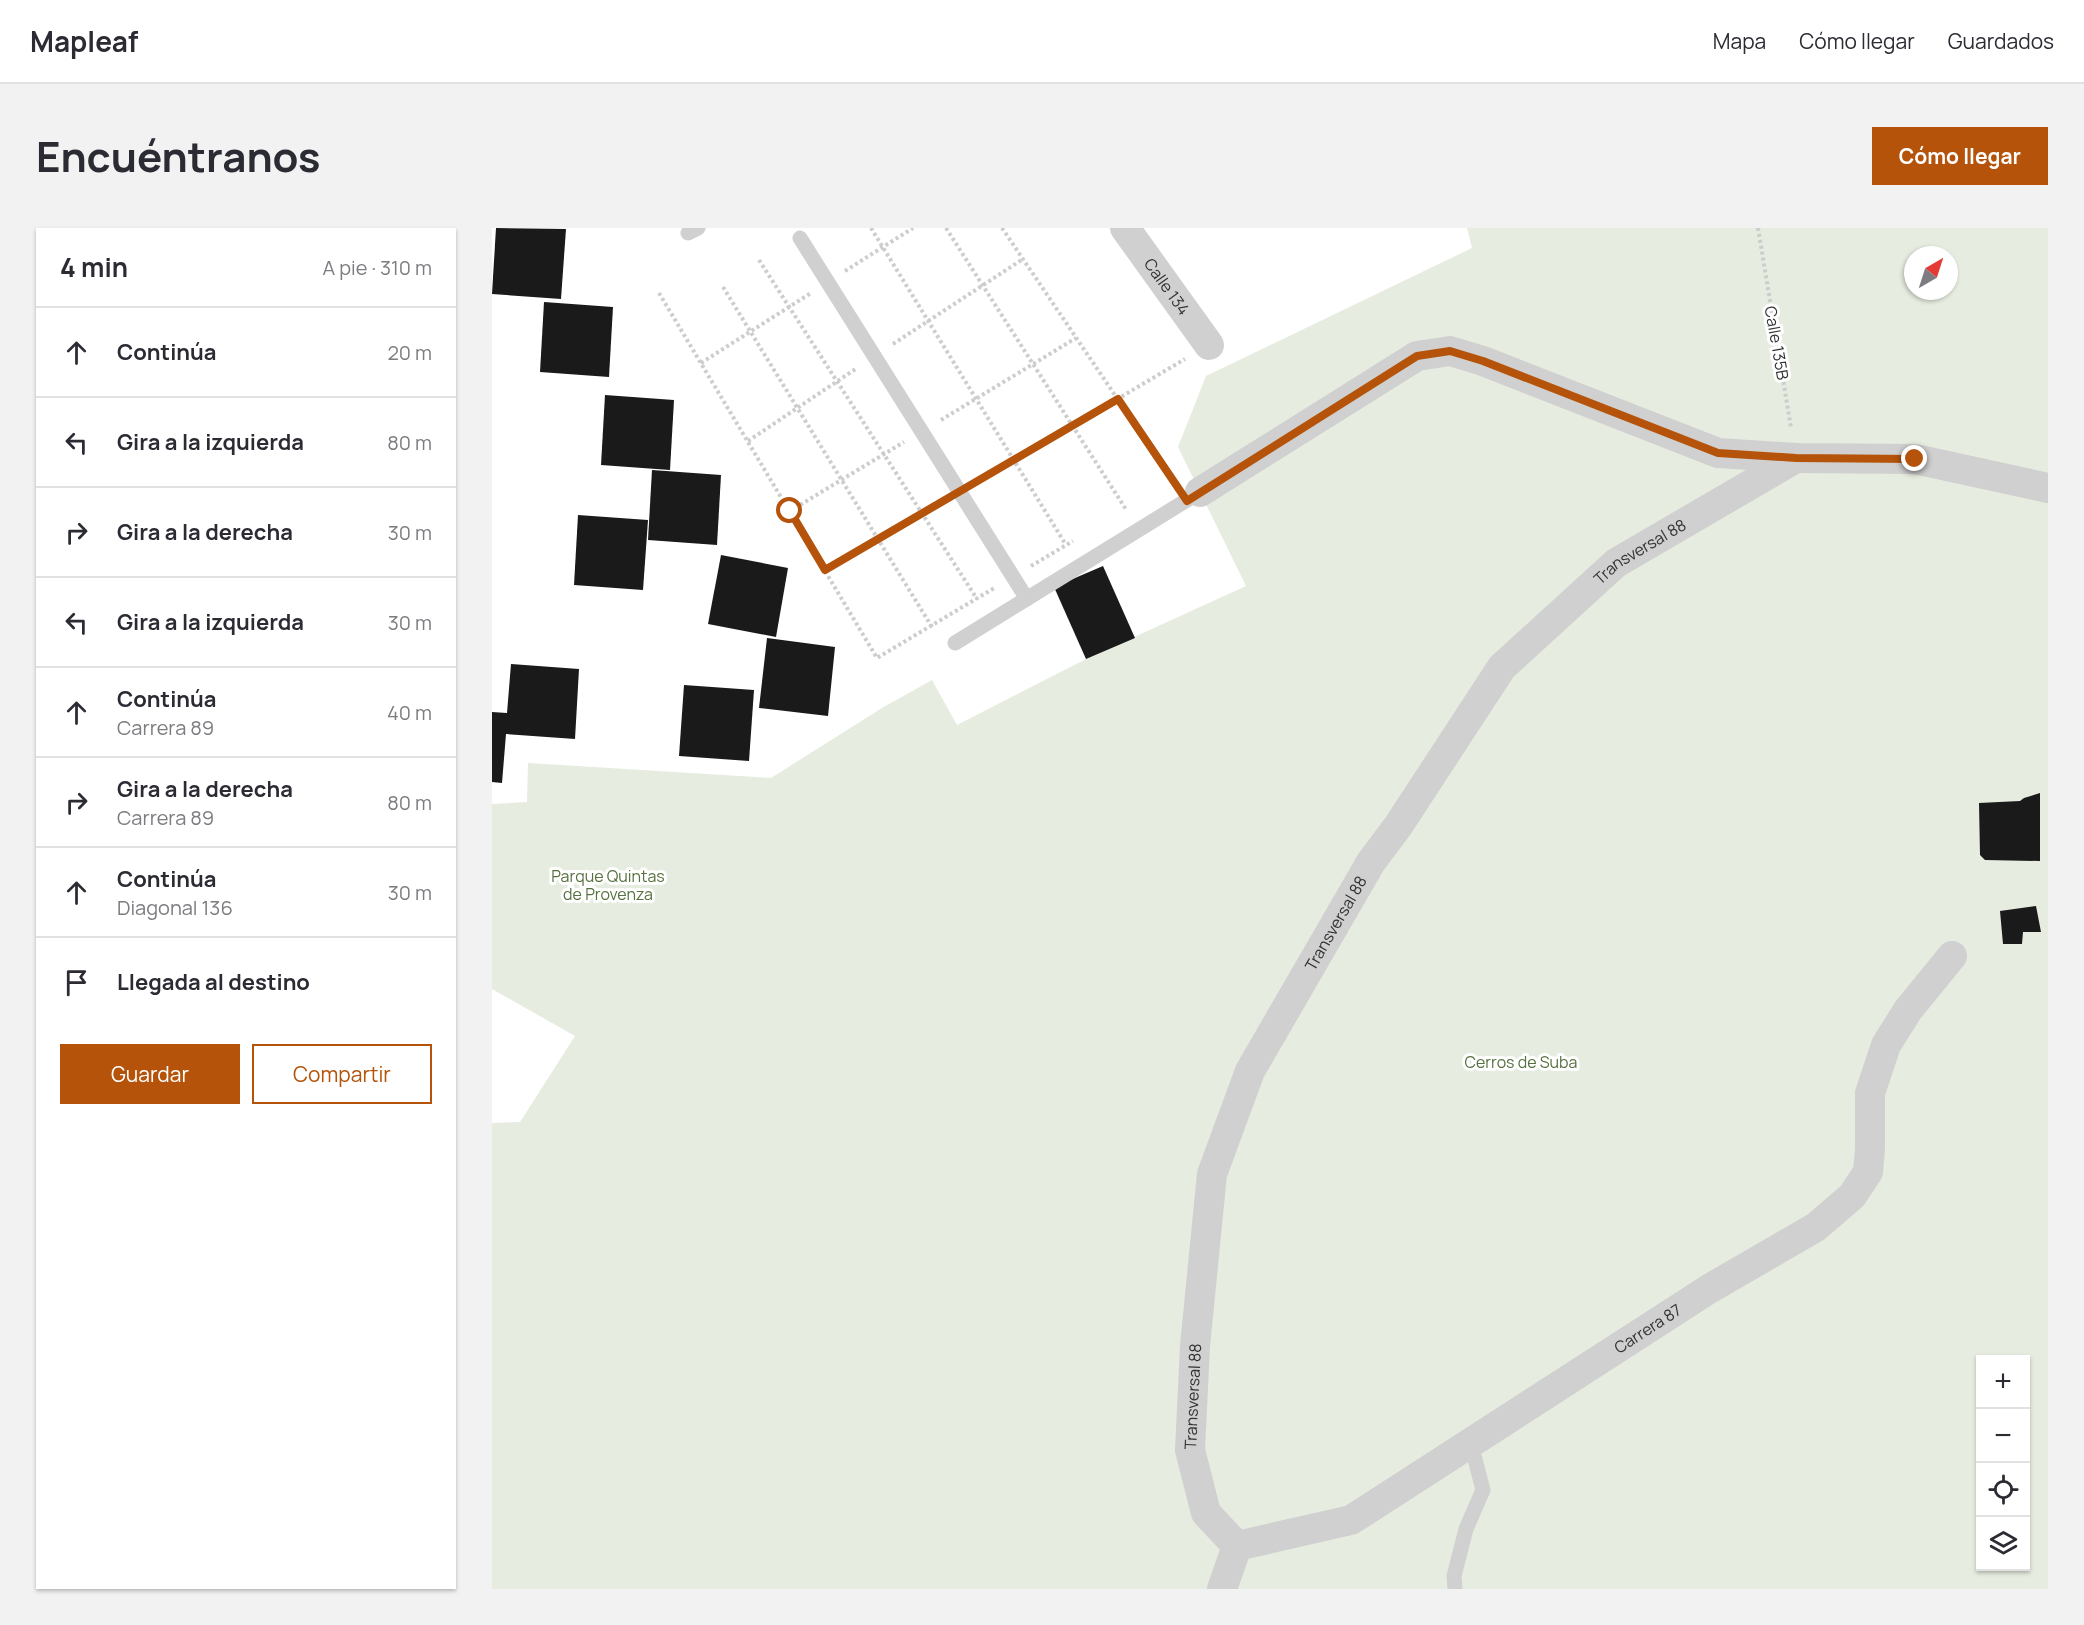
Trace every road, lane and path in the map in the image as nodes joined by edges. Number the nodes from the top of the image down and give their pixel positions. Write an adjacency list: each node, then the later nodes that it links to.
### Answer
1 (871, 228): 14 (path)
2 (946, 228): 12 (path)
3 (1002, 228): 11 (path)
4 (1125, 228): 10 (street, Calle 134)
5 (1758, 228): 13 (path, Calle 135B)
6 (800, 238): 16 (lane)
7 (759, 260): 19 (path)
8 (723, 287): 20 (path)
9 (659, 293): 22 (path)
10 (1209, 345): 11 (path)
11 (1118, 399): 12 (path); 17 (path)
12 (1073, 426): 14 (path); 18 (path)
13 (1796, 458): 15 (street); 17 (street); 30 (street, Transversal 88)
14 (1014, 460): 16 (path); 21 (path)
15 (2048, 488)
16 (960, 492): 19 (path); 24 (lane)
17 (1194, 497): 24 (lane)
18 (1128, 511)
19 (922, 513): 20 (path); 23 (path)
20 (878, 540): 22 (path); 25 (path)
21 (1066, 545)
22 (825, 570): 27 (path)
23 (977, 599)
24 (1027, 599): 26 (lane)
25 (932, 627)
26 (955, 643)
27 (877, 658)
28 (1952, 956): 29 (street, Carrera 87)
29 (1468, 1444): 30 (street, Carrera 87); 32 (lane)
30 (1237, 1546): 31 (street)
31 (1222, 1589)
32 (1455, 1589)

